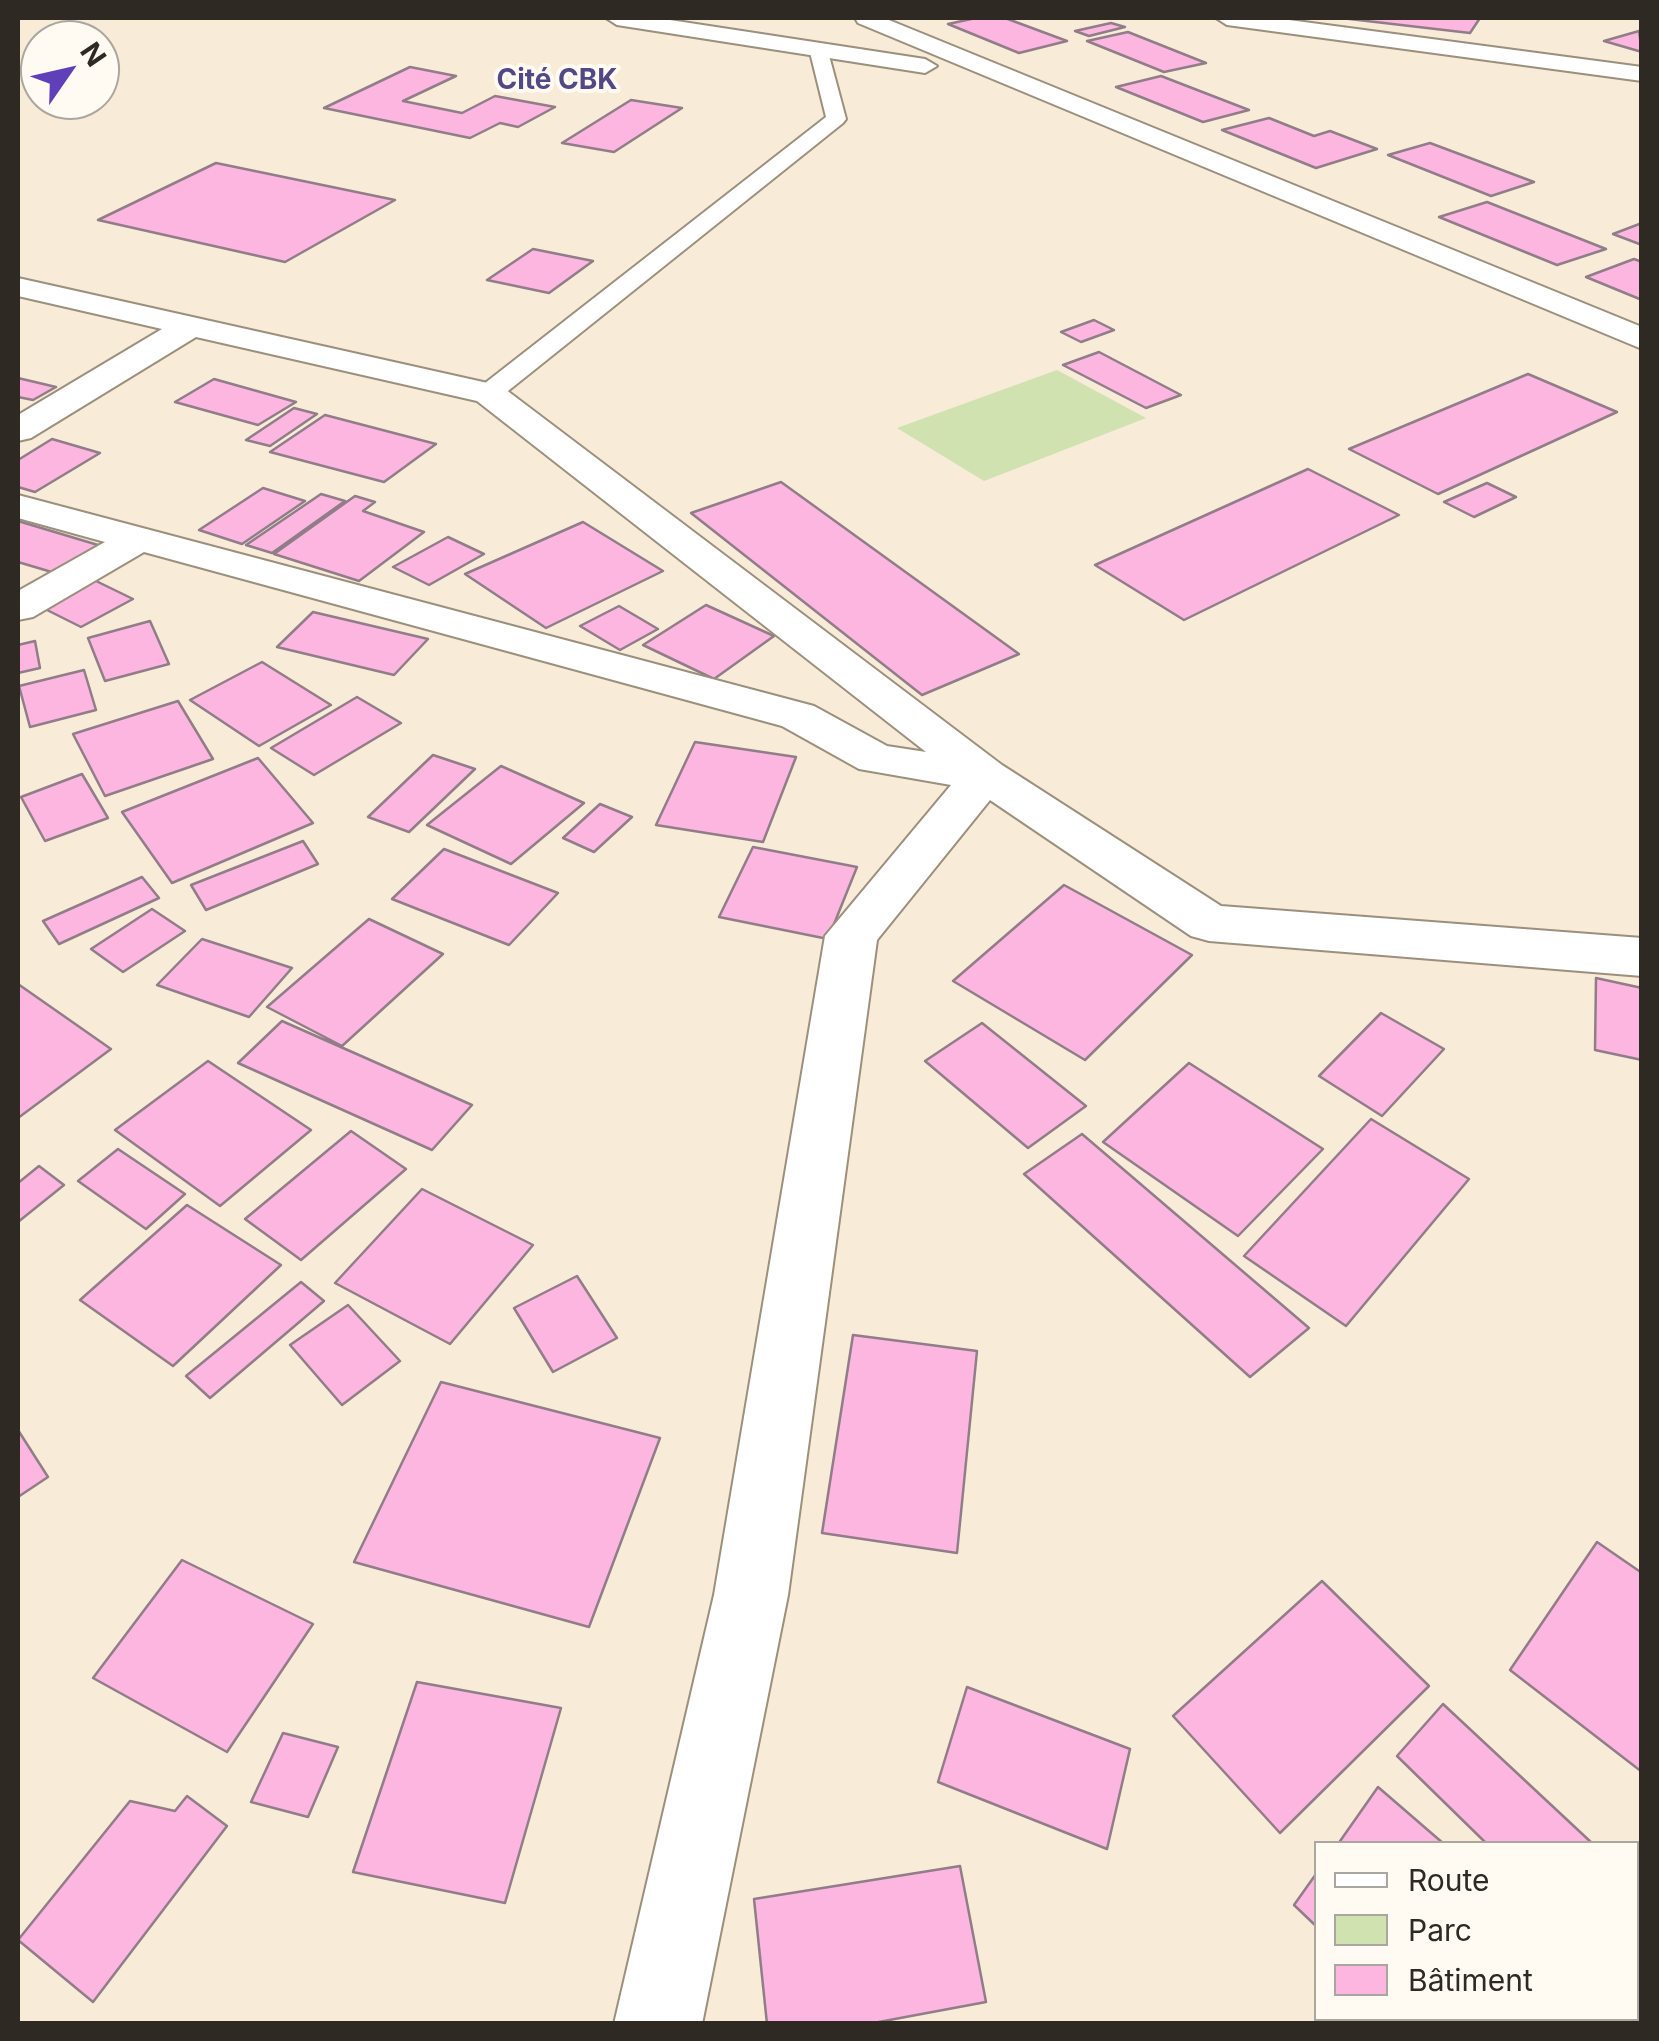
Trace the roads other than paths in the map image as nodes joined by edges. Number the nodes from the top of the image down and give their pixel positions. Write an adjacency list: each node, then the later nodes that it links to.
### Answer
1 (617, 18): 4 (street)
2 (866, 18): 5 (street); 7 (street)
3 (1227, 18): 6 (street)
4 (664, 20): 5 (street)
5 (818, 48): 7 (street); 11 (lane)
6 (1642, 74)
7 (1030, 85): 10 (street)
8 (18, 287): 9 (street)
9 (194, 324): 11 (street); 12 (street)
10 (1642, 338)
11 (489, 393): 16 (street)
12 (18, 430)
13 (18, 506): 14 (street)
14 (142, 538): 15 (street); 16 (street)
15 (18, 608)
16 (984, 776): 17 (street); 18 (street)
17 (1642, 957)
18 (658, 2024)

